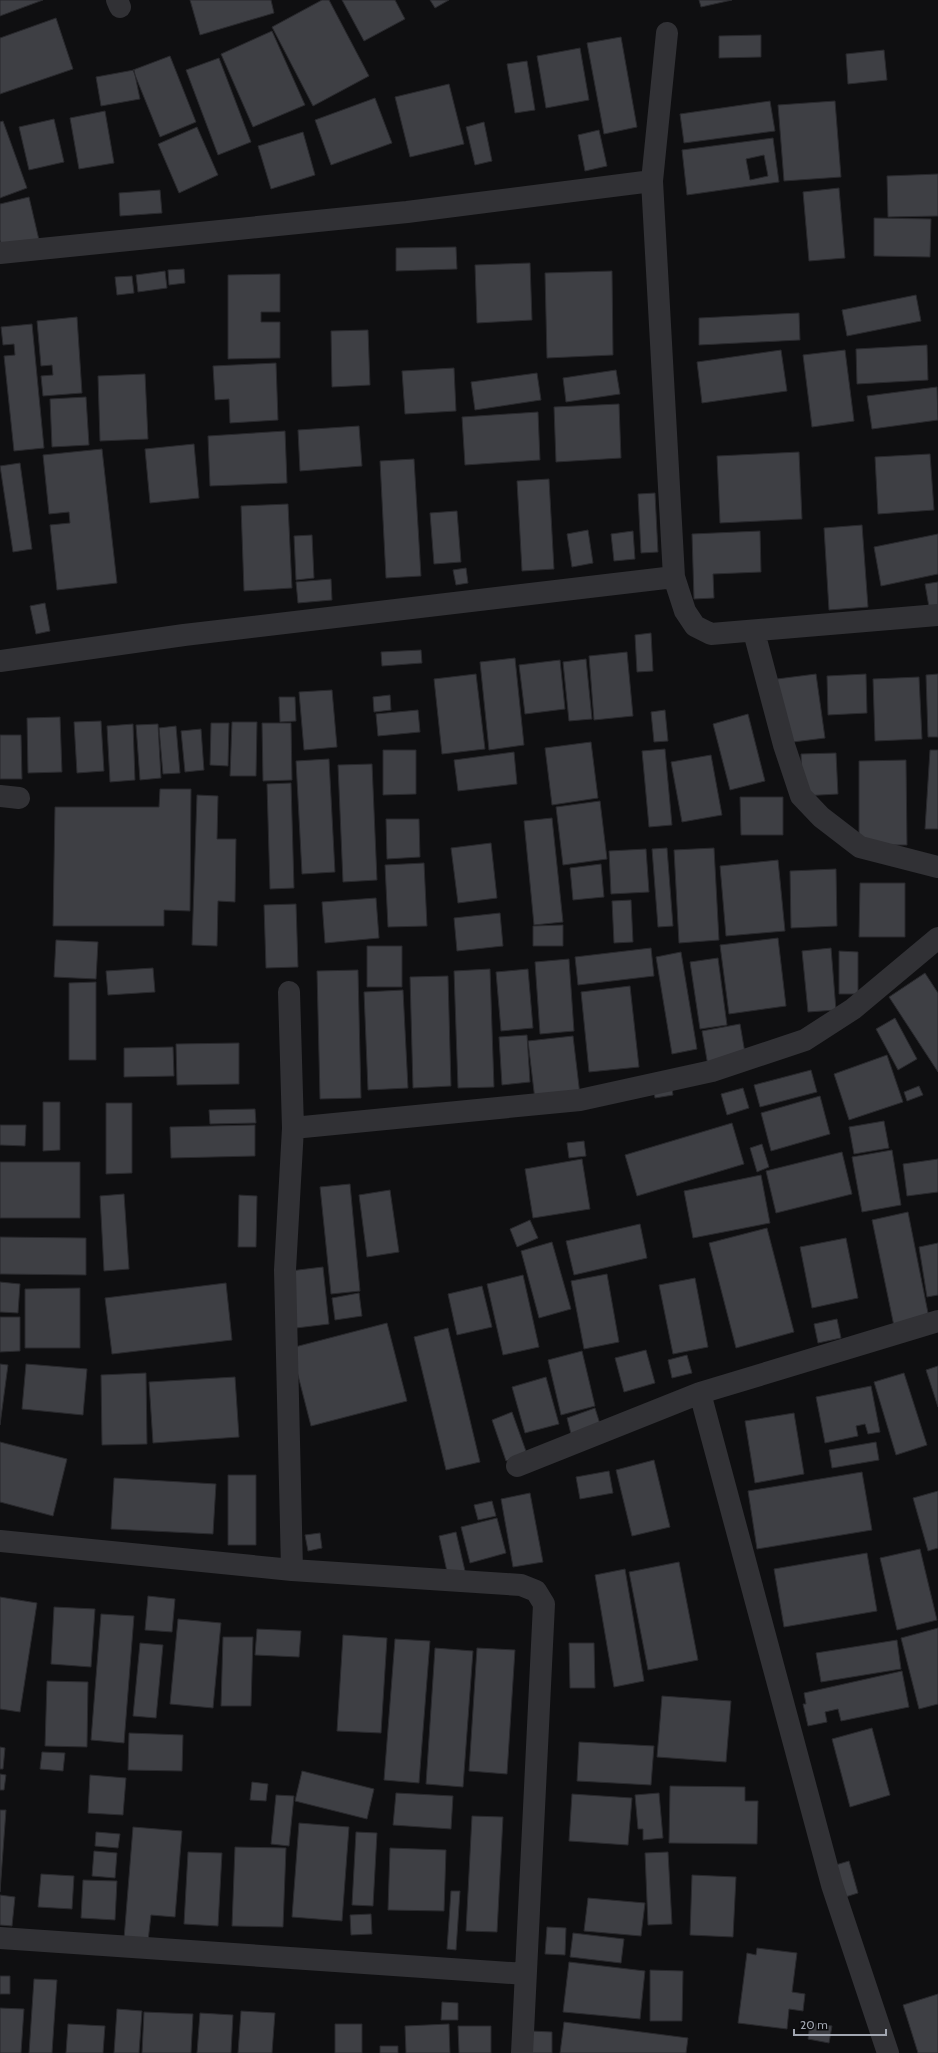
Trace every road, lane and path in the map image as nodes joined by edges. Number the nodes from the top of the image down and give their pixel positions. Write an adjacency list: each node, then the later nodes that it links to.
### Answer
1 (667, 33): 2 (street)
2 (652, 182): 3 (street); 4 (street)
3 (0, 253)
4 (674, 576): 6 (street); 7 (street)
5 (938, 615): 6 (street)
6 (754, 632): 8 (street)
7 (0, 661)
8 (938, 867)
9 (938, 938): 11 (street)
10 (289, 992): 11 (street)
11 (293, 1128): 16 (street)
12 (938, 1321): 13 (street)
13 (700, 1393): 14 (street); 20 (street)
14 (517, 1466)
15 (0, 1541): 16 (street)
16 (292, 1570): 18 (street)
17 (0, 1938): 18 (street)
18 (525, 1974): 19 (street)
19 (522, 2053)
20 (888, 2053)

